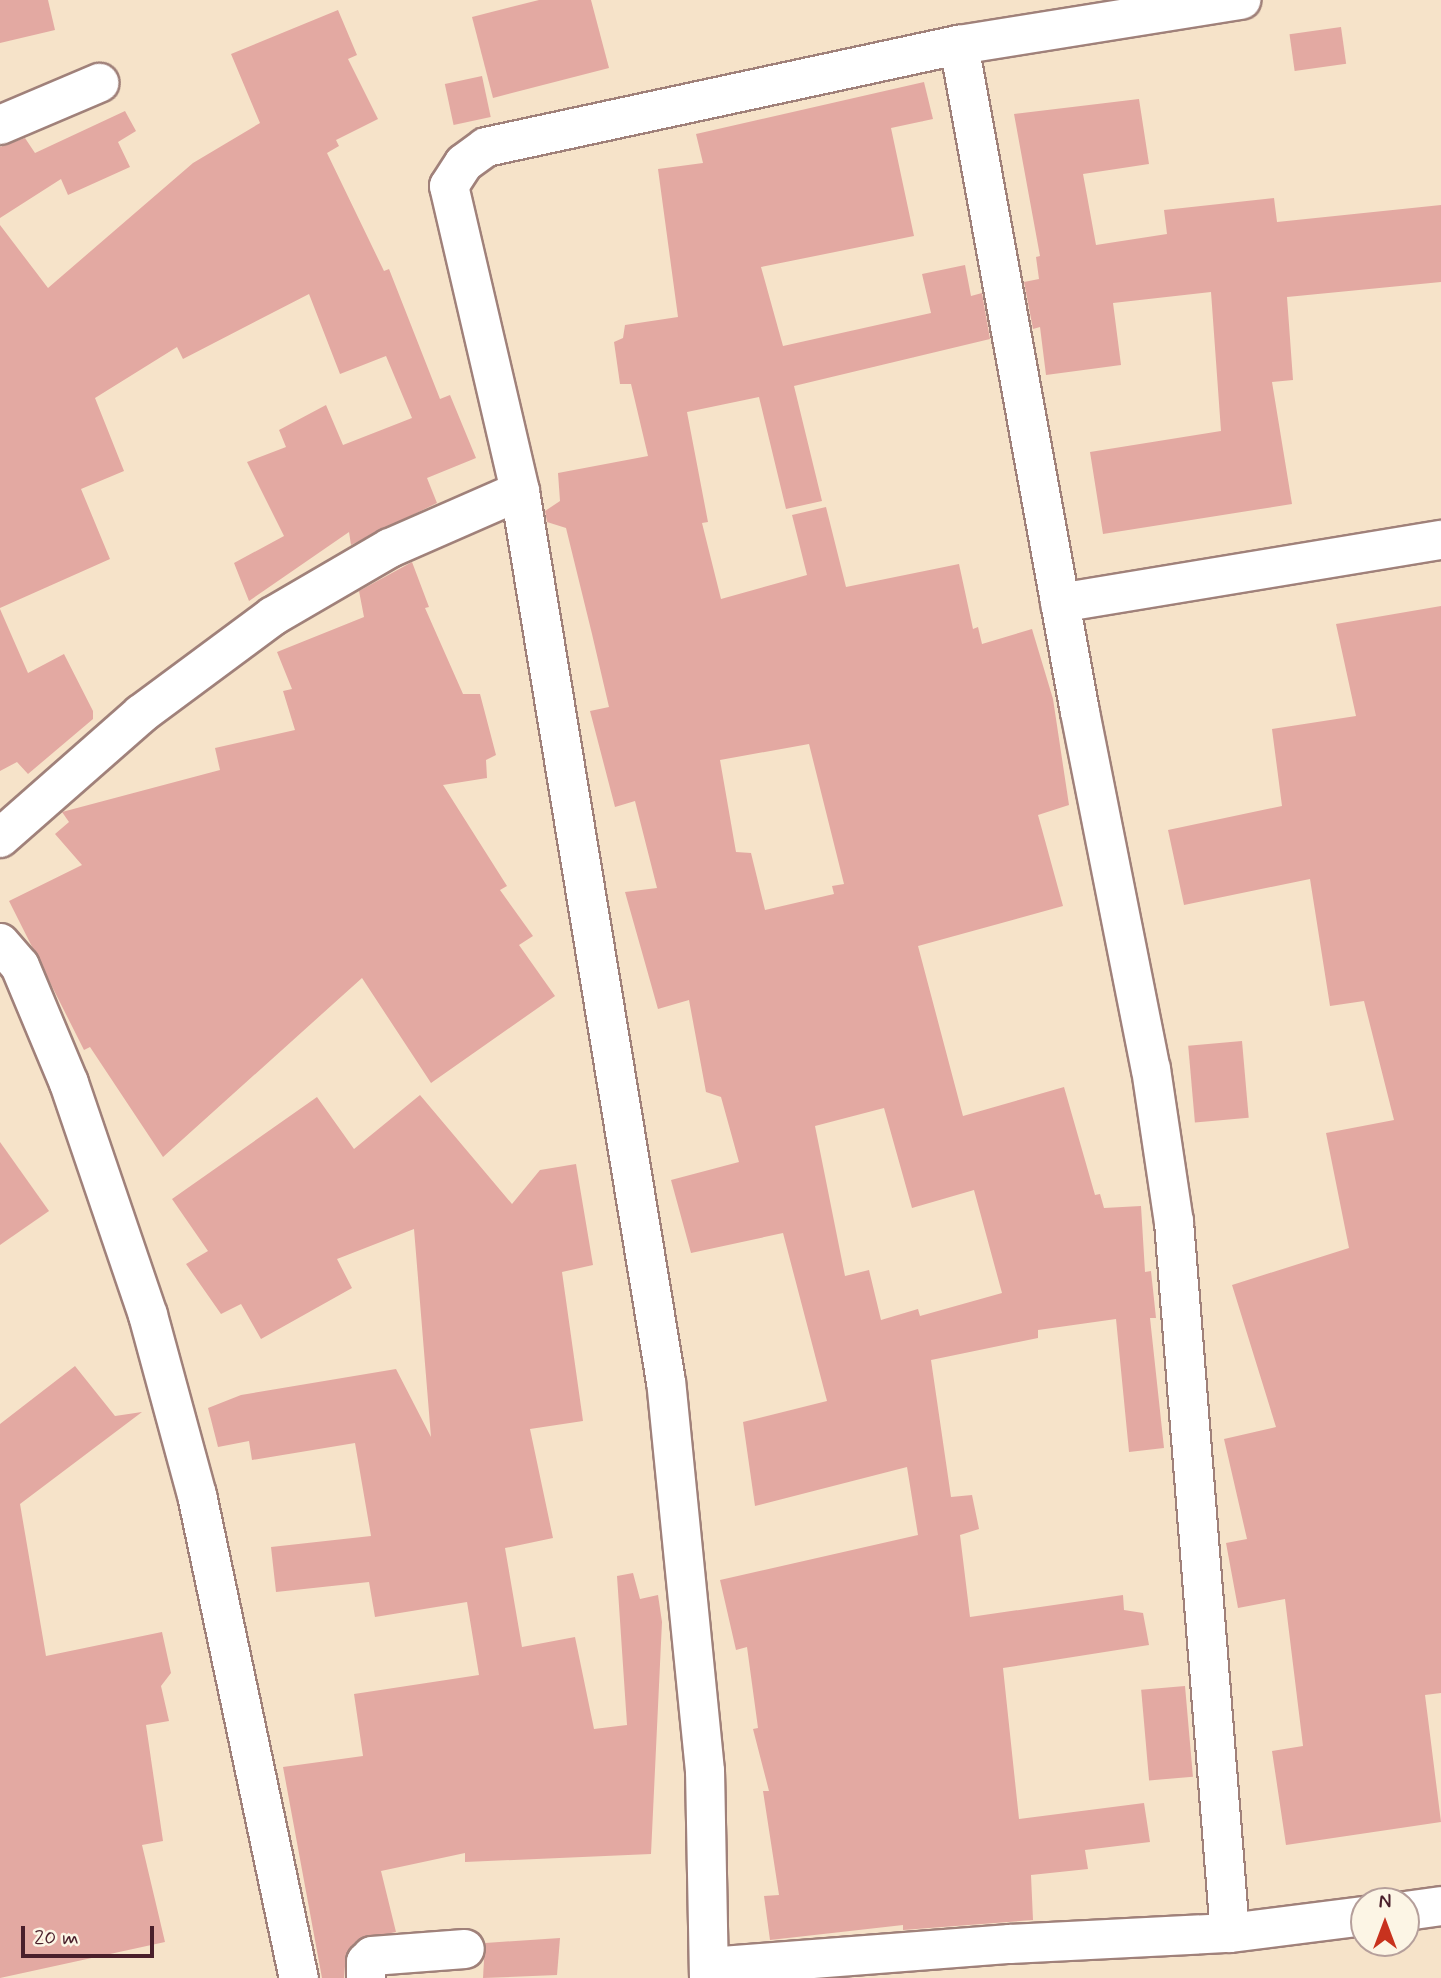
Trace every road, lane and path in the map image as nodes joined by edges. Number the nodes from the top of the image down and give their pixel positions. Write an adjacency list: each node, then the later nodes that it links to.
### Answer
1 (1241, 0): 2 (street)
2 (1149, 6): 3 (street)
3 (959, 46): 6 (street); 8 (street)
4 (99, 83): 5 (street)
5 (0, 125)
6 (520, 491): 9 (street); 16 (street)
7 (1441, 540): 8 (street)
8 (1060, 603): 14 (street)
9 (0, 838)
10 (0, 943): 17 (street)
11 (1441, 1906): 12 (street)
12 (1420, 1909)
13 (1350, 1918): 14 (street)
14 (1230, 1933): 16 (street)
15 (466, 1949): 18 (street)
16 (709, 1973)
17 (299, 1978)
18 (366, 1978)

